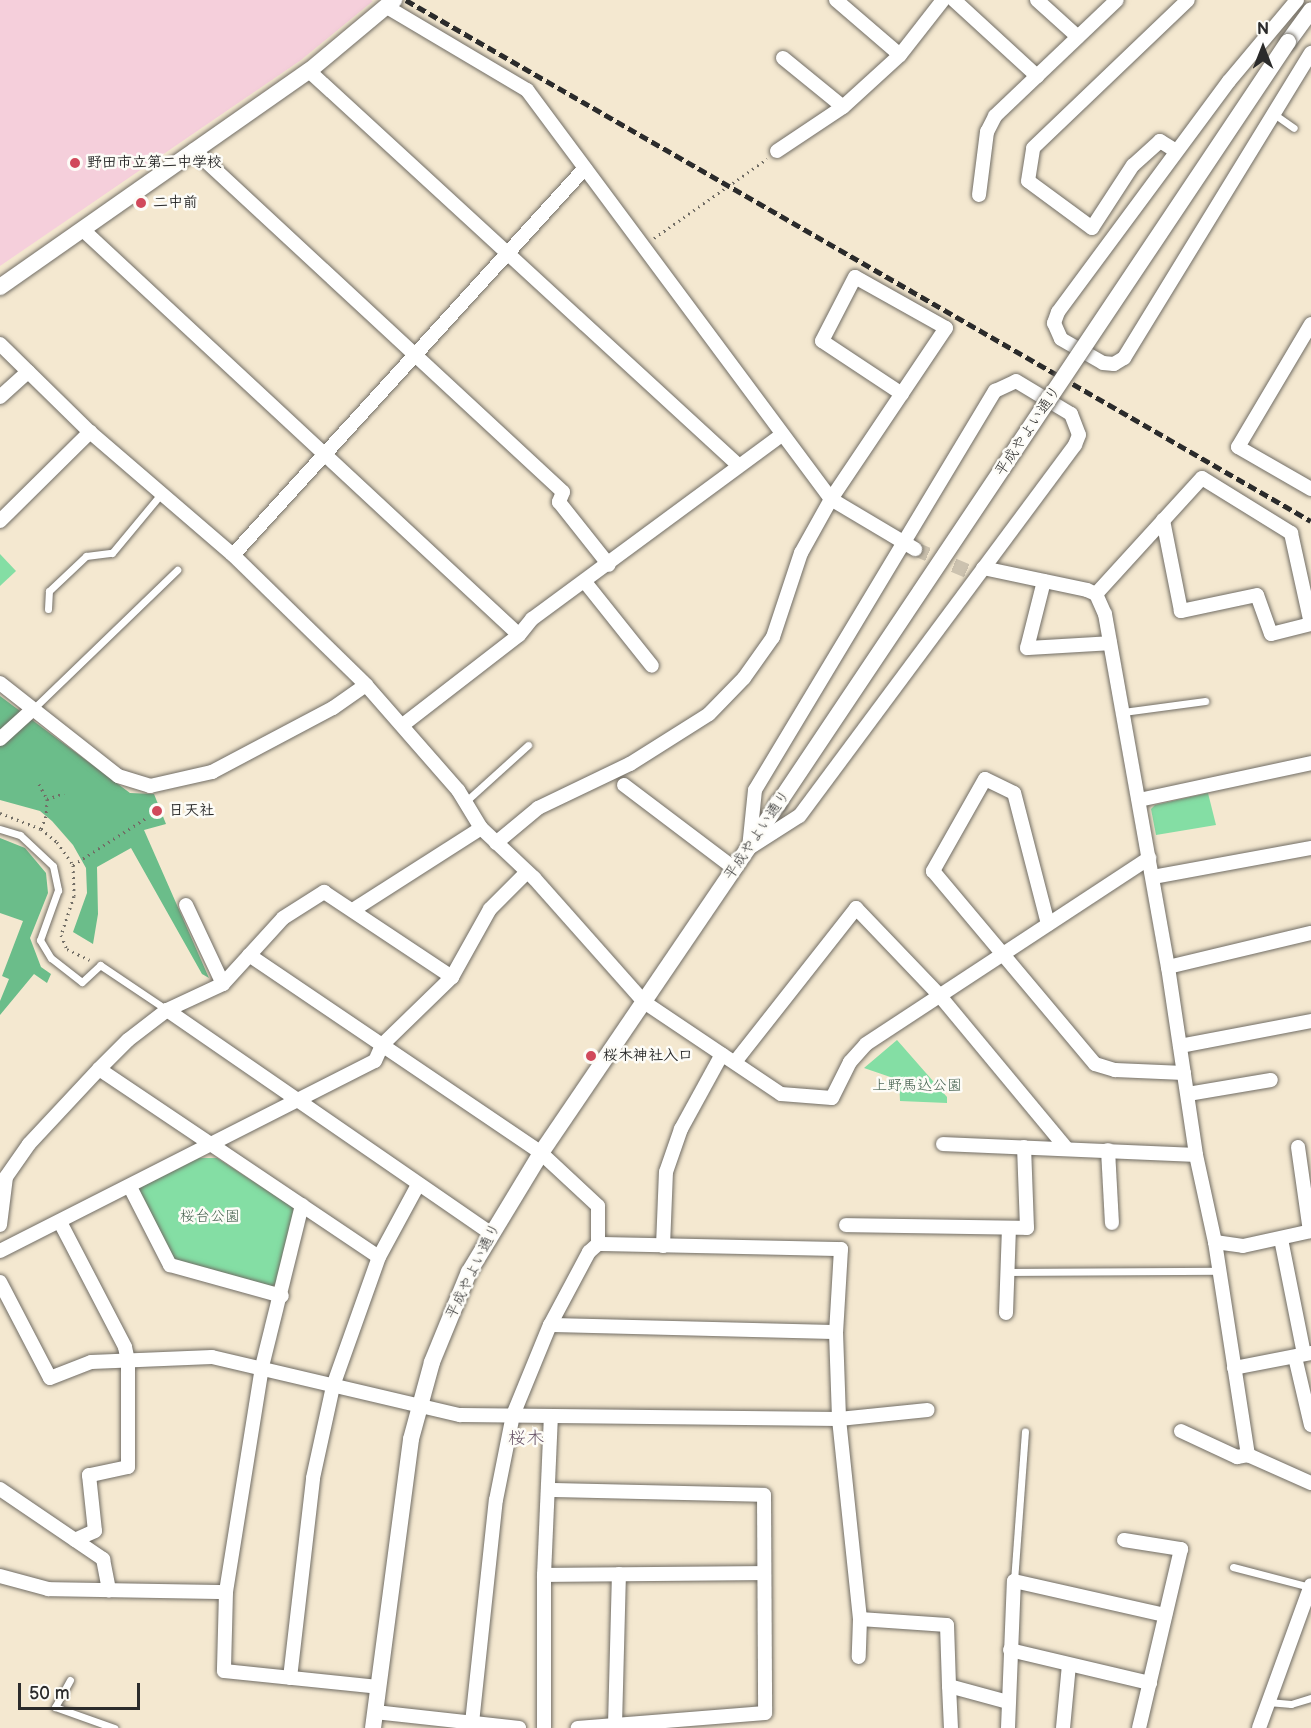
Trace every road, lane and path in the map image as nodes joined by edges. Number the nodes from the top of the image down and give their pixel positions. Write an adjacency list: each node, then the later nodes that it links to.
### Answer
1 (836, 0): 13 (street)
2 (943, 0): 13 (street)
3 (954, 0): 16 (street)
4 (1037, 0): 11 (street)
5 (1117, 0): 11 (street)
6 (1168, 0): 9 (street)
7 (391, 3): 15 (street); 23 (street)
8 (1290, 3): 22 (street)
9 (1184, 6): 22 (street)
10 (1311, 10): 76 (street, 平成やよい通り, bridge)
11 (1078, 37): 16 (street)
12 (1311, 53): 18 (street)
13 (900, 55): 17 (street)
14 (783, 58): 17 (street)
15 (309, 71): 20 (street); 27 (street)
16 (1037, 76): 24 (street)
17 (843, 106): 21 (street)
18 (1274, 114): 19 (lane); 22 (street)
19 (1294, 128)
20 (194, 150): 25 (street); 31 (street)
21 (777, 151): 26 (path)
22 (1176, 151)
23 (585, 168): 26 (street); 27 (street)
24 (979, 195)
25 (82, 229): 28 (street); 37 (street)
26 (643, 245): 36 (street)
27 (508, 253): 31 (street); 38 (street)
28 (0, 287)
29 (1311, 324): 39 (street)
30 (0, 344): 32 (street)
31 (415, 353): 37 (street); 46 (street)
32 (28, 372): 34 (street); 35 (street)
33 (902, 394): 33 (street); 41 (street)
34 (0, 397)
35 (90, 432): 40 (street); 42 (street)
36 (782, 435): 38 (street); 41 (street)
37 (323, 453): 45 (street); 53 (street)
38 (738, 465): 46 (street)
39 (1311, 489)
40 (161, 494): 45 (street); 52 (lane)
41 (831, 499): 44 (street); 75 (street)
42 (0, 520)
43 (1163, 520): 43 (street); 51 (street)
44 (910, 545): 47 (street); 76 (street)
45 (233, 555): 57 (street)
46 (609, 565): 50 (street)
47 (983, 568): 49 (street); 76 (street)
48 (177, 570): 59 (lane)
49 (1044, 581): 51 (street); 54 (street)
50 (585, 582): 53 (street); 55 (street)
51 (1096, 594): 54 (street)
52 (48, 609)
53 (519, 635): 61 (street)
54 (1110, 643): 60 (street)
55 (652, 666)
56 (0, 682): 59 (street)
57 (366, 685): 59 (street); 61 (street)
58 (1205, 701): 60 (lane)
59 (32, 710): 62 (street)
60 (1123, 712): 69 (street)
61 (404, 724): 70 (street)
62 (0, 739)
63 (528, 745): 70 (lane)
64 (1311, 764): 69 (street)
65 (39, 784): 68 (path)
66 (624, 785): 80 (street)
67 (64, 793): 68 (path)
68 (47, 799): 74 (path)
69 (1139, 800): 78 (street)
70 (465, 802): 72 (street)
71 (146, 818): 79 (path)
72 (481, 828): 75 (street); 84 (street)
73 (0, 829): 94 (lane)
74 (41, 829)
75 (496, 843): 81 (street)
76 (749, 848): 80 (street, 平成やよい通り)
77 (1311, 848): 82 (street)
78 (1149, 858): 82 (street); 85 (street)
79 (73, 865)
80 (735, 869): 93 (street, 平成やよい通り)
81 (527, 872): 90 (street); 93 (street)
82 (1153, 877): 89 (street)
83 (186, 905): 91 (street)
84 (353, 910): 87 (street); 90 (street)
85 (1048, 924): 88 (street); 88 (street)
86 (1311, 933): 89 (street)
87 (249, 956): 91 (street); 96 (street)
88 (1000, 956): 92 (street); 101 (street)
89 (1168, 967): 97 (street)
90 (452, 977): 96 (street)
91 (222, 984): 94 (street)
92 (940, 996): 99 (street); 99 (street); 109 (street)
93 (644, 1002): 98 (street); 111 (street, 平成やよい通り)
94 (167, 1010): 100 (street); 104 (street)
95 (1311, 1021): 97 (street)
96 (382, 1046): 104 (street); 111 (street)
97 (1180, 1046): 101 (street)
98 (722, 1054): 99 (street); 127 (street)
99 (735, 1062)
100 (99, 1069): 105 (street); 113 (street)
101 (1184, 1073): 103 (street)
102 (1271, 1080): 103 (street)
103 (1188, 1094): 112 (street)
104 (299, 1102): 105 (street); 114 (street)
105 (210, 1144): 115 (street); 116 (street)
106 (943, 1144): 107 (street)
107 (1024, 1147): 109 (street); 121 (street)
108 (1298, 1147): 122 (street)
109 (1066, 1148): 110 (street)
110 (1108, 1150): 112 (street); 118 (street)
111 (541, 1153): 123 (street, 平成やよい通り); 126 (street)
112 (1196, 1155): 125 (street)
113 (3, 1180): 119 (street)
114 (418, 1185): 123 (street); 129 (street)
115 (130, 1187): 117 (street); 133 (street)
116 (302, 1205): 129 (street); 133 (street)
117 (60, 1222): 128 (street); 138 (street)
118 (1112, 1223)
119 (0, 1225)
120 (846, 1225): 121 (street)
121 (1009, 1228): 131 (street)
122 (1311, 1231): 124 (street)
123 (489, 1232): 142 (street, 平成やよい通り)
124 (1281, 1239): 125 (street); 137 (street)
125 (1215, 1242): 130 (street)
126 (598, 1244): 127 (street); 135 (street)
127 (663, 1246): 136 (street)
128 (0, 1251)
129 (379, 1257): 141 (street)
130 (1220, 1271): 131 (lane); 140 (street)
131 (1007, 1272): 134 (street)
132 (0, 1282): 138 (street)
133 (282, 1296): 139 (street)
134 (1006, 1313)
135 (550, 1325): 136 (street); 144 (street)
136 (836, 1332): 146 (street)
137 (1303, 1355): 140 (street); 147 (street)
138 (128, 1361): 139 (street); 154 (street)
139 (262, 1367): 141 (street); 164 (street)
140 (1234, 1368): 150 (street)
141 (333, 1386): 142 (street); 171 (street)
142 (418, 1406): 144 (street); 175 (street, 平成やよい通り)
143 (928, 1410): 146 (street)
144 (513, 1415): 145 (street); 180 (street)
145 (551, 1416): 146 (street); 153 (street)
146 (839, 1419): 167 (street)
147 (1311, 1425)
148 (1025, 1431): 161 (lane)
149 (1181, 1431): 150 (street)
150 (1248, 1455): 151 (street)
151 (1311, 1483)
152 (0, 1489): 154 (street)
153 (550, 1490): 157 (street); 159 (street)
154 (75, 1540): 163 (street)
155 (1124, 1540): 166 (street)
156 (1233, 1567): 162 (lane)
157 (764, 1573): 158 (street); 181 (street)
158 (619, 1574): 159 (street); 181 (street)
159 (544, 1575): 184 (street)
160 (0, 1576): 163 (street)
161 (1014, 1581): 166 (street); 168 (street)
162 (1311, 1586): 165 (street)
163 (109, 1590): 164 (street)
164 (226, 1592): 171 (street)
165 (1305, 1610): 178 (street)
166 (1165, 1615): 173 (street)
167 (860, 1619): 169 (street); 174 (street)
168 (1010, 1650): 170 (street); 177 (street)
169 (859, 1658)
170 (1069, 1665): 173 (street); 188 (street)
171 (290, 1678): 175 (street)
172 (70, 1680): 182 (lane)
173 (1150, 1683): 189 (street)
174 (949, 1686): 177 (street); 186 (street)
175 (378, 1687): 179 (street, 平成やよい通り)
176 (1311, 1698): 178 (lane)
177 (1008, 1702): 187 (street)
178 (1268, 1702): 190 (street)
179 (374, 1720): 180 (street)
180 (472, 1723): 183 (street)
181 (615, 1725): 185 (street)
182 (114, 1728)
183 (519, 1728)
184 (544, 1728)
185 (578, 1728)
186 (951, 1728)
187 (1008, 1728)
188 (1063, 1728)
189 (1139, 1728)
190 (1259, 1728)

